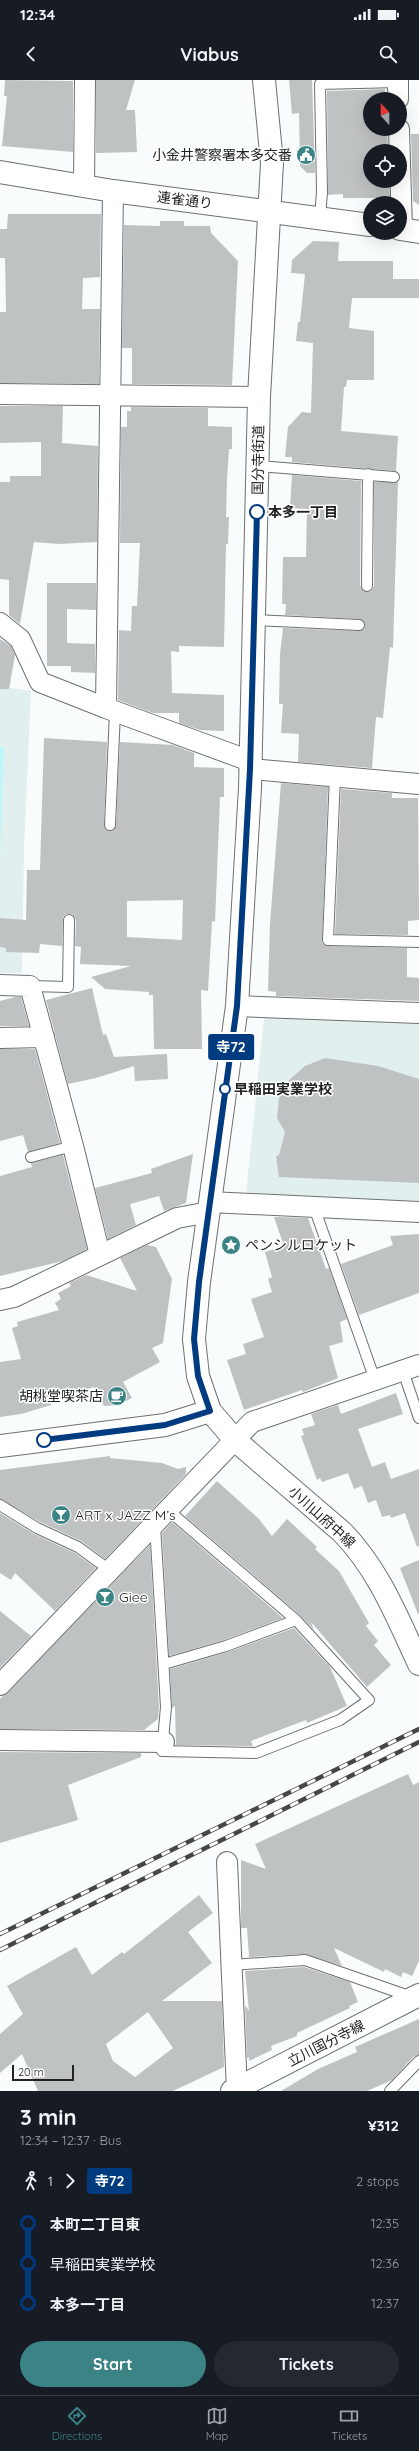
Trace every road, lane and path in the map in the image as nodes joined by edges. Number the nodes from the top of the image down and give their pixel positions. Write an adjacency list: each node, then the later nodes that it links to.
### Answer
1 (85, 80): 6 (street)
2 (264, 80): 9 (main road, 国分寺街道)
3 (398, 87): 10 (lane)
4 (400, 136): 8 (street)
5 (0, 172): 6 (main road, 連雀通り)
6 (84, 186): 7 (main road, 連雀通り)
7 (113, 191): 9 (main road, 連雀通り); 13 (street)
8 (404, 196)
9 (270, 211): 10 (main road, 連雀通り); 14 (main road, 国分寺街道)
10 (320, 218): 11 (main road, 連雀通り)
11 (363, 224)
12 (0, 394): 13 (street)
13 (111, 395): 14 (street); 22 (street)
14 (259, 396): 15 (main road, 国分寺街道)
15 (259, 466): 16 (lane); 19 (main road, 国分寺街道)
16 (368, 474): 17 (lane); 18 (lane)
17 (394, 477)
18 (367, 586)
19 (254, 620): 21 (lane); 23 (main road, 国分寺街道)
20 (0, 623): 22 (street)
21 (359, 625)
22 (111, 710): 23 (street); 26 (lane)
23 (250, 765): 24 (street); 31 (main road, 国分寺街道)
24 (335, 776): 25 (street); 28 (lane)
25 (419, 784)
26 (110, 825)
27 (69, 920): 30 (lane)
28 (419, 942)
29 (0, 985): 30 (street)
30 (30, 986): 33 (street)
31 (237, 1006): 32 (street); 37 (main road, 国分寺街道)
32 (419, 1013)
33 (44, 1037): 34 (street); 35 (street)
34 (0, 1038)
35 (73, 1146): 36 (lane); 40 (street)
36 (32, 1157)
37 (210, 1207): 38 (street); 40 (street); 44 (main road, 国分寺街道)
38 (314, 1207): 39 (street); 43 (lane)
39 (419, 1212)
40 (100, 1255): 41 (street)
41 (0, 1300)
42 (411, 1368): 43 (street); 45 (lane)
43 (375, 1380): 46 (street)
44 (210, 1411): 46 (main road, 小川山府中線); 47 (main road)
45 (419, 1418)
46 (236, 1441): 49 (street); 54 (main road, 小川山府中線)
47 (0, 1446)
48 (0, 1505): 51 (lane)
49 (168, 1510): 50 (street); 52 (lane)
50 (155, 1524): 51 (street); 53 (lane)
51 (111, 1571): 55 (street)
52 (296, 1620): 53 (lane); 57 (lane)
53 (164, 1664): 57 (lane)
54 (419, 1664)
55 (0, 1685)
56 (0, 1740): 57 (street)
57 (164, 1742)
58 (227, 1862): 59 (street)
59 (232, 1965): 60 (lane); 62 (street)
60 (417, 2000): 62 (main road, 立川国分寺線)
61 (419, 2061): 63 (lane)
62 (235, 2090)
63 (390, 2091)

